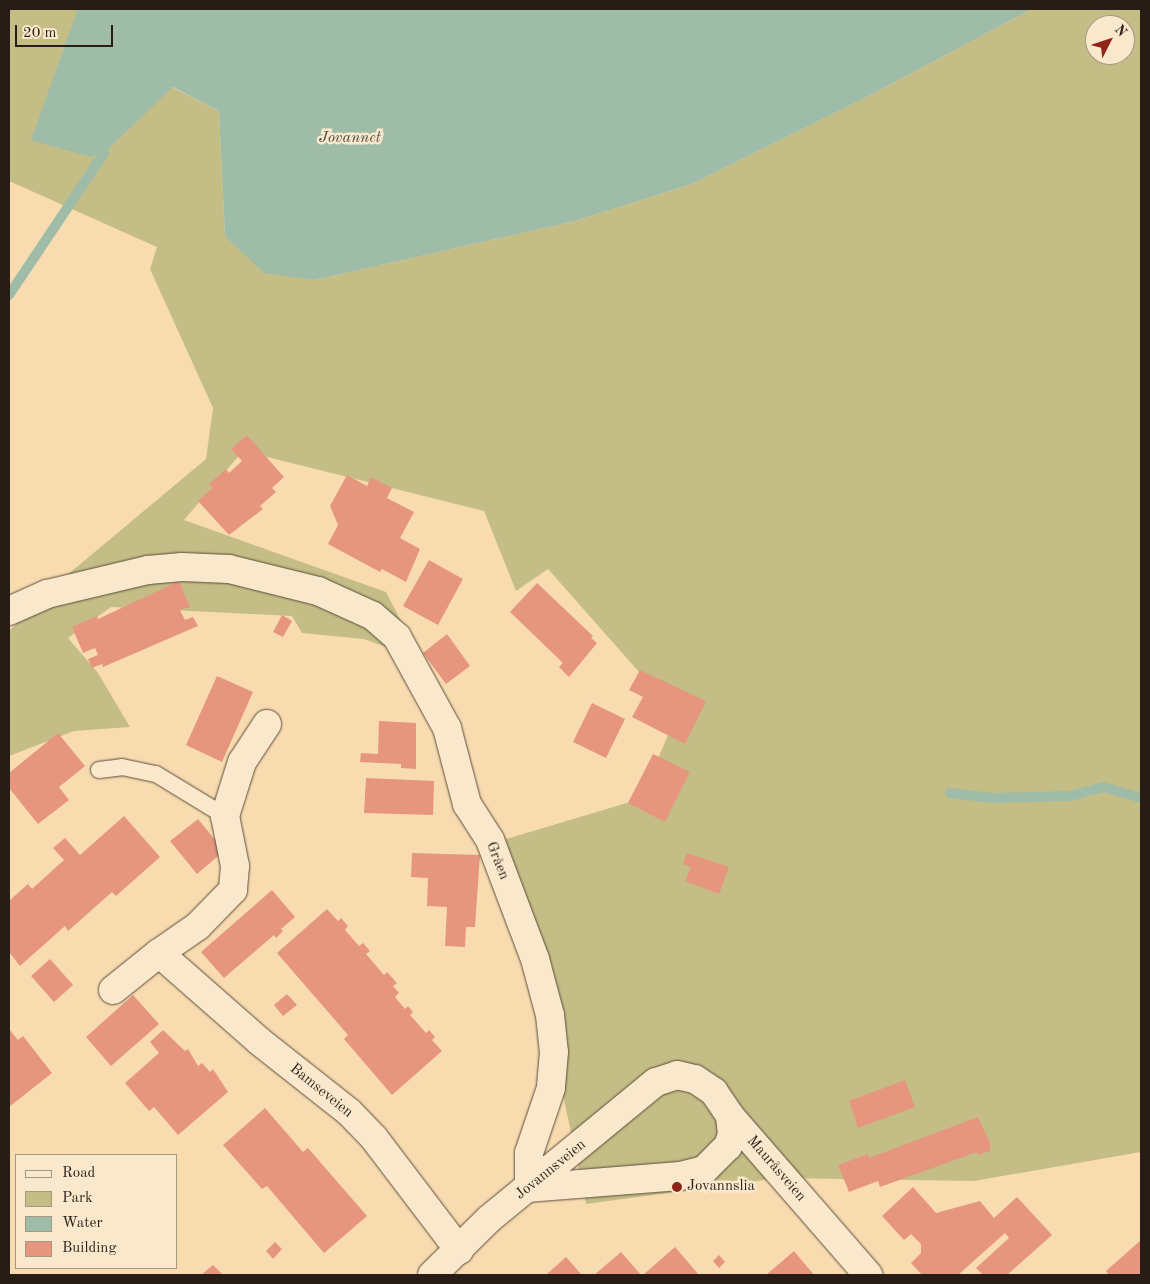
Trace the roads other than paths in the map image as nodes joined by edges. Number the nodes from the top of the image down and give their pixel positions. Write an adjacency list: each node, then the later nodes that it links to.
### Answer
1 (9, 610): 9 (street, Gråen)
2 (267, 724): 4 (street)
3 (99, 770): 4 (lane)
4 (225, 816): 5 (street)
5 (159, 954): 6 (street); 10 (street, Bamseveien)
6 (113, 990)
7 (677, 1075): 8 (street, Mauråsveien); 9 (street, Jovannsveien)
8 (730, 1116): 9 (street); 12 (street, Mauråsveien)
9 (529, 1188): 10 (street, Jovannsveien)
10 (460, 1250): 11 (street, Jovannsveien)
11 (432, 1275)
12 (868, 1275)

